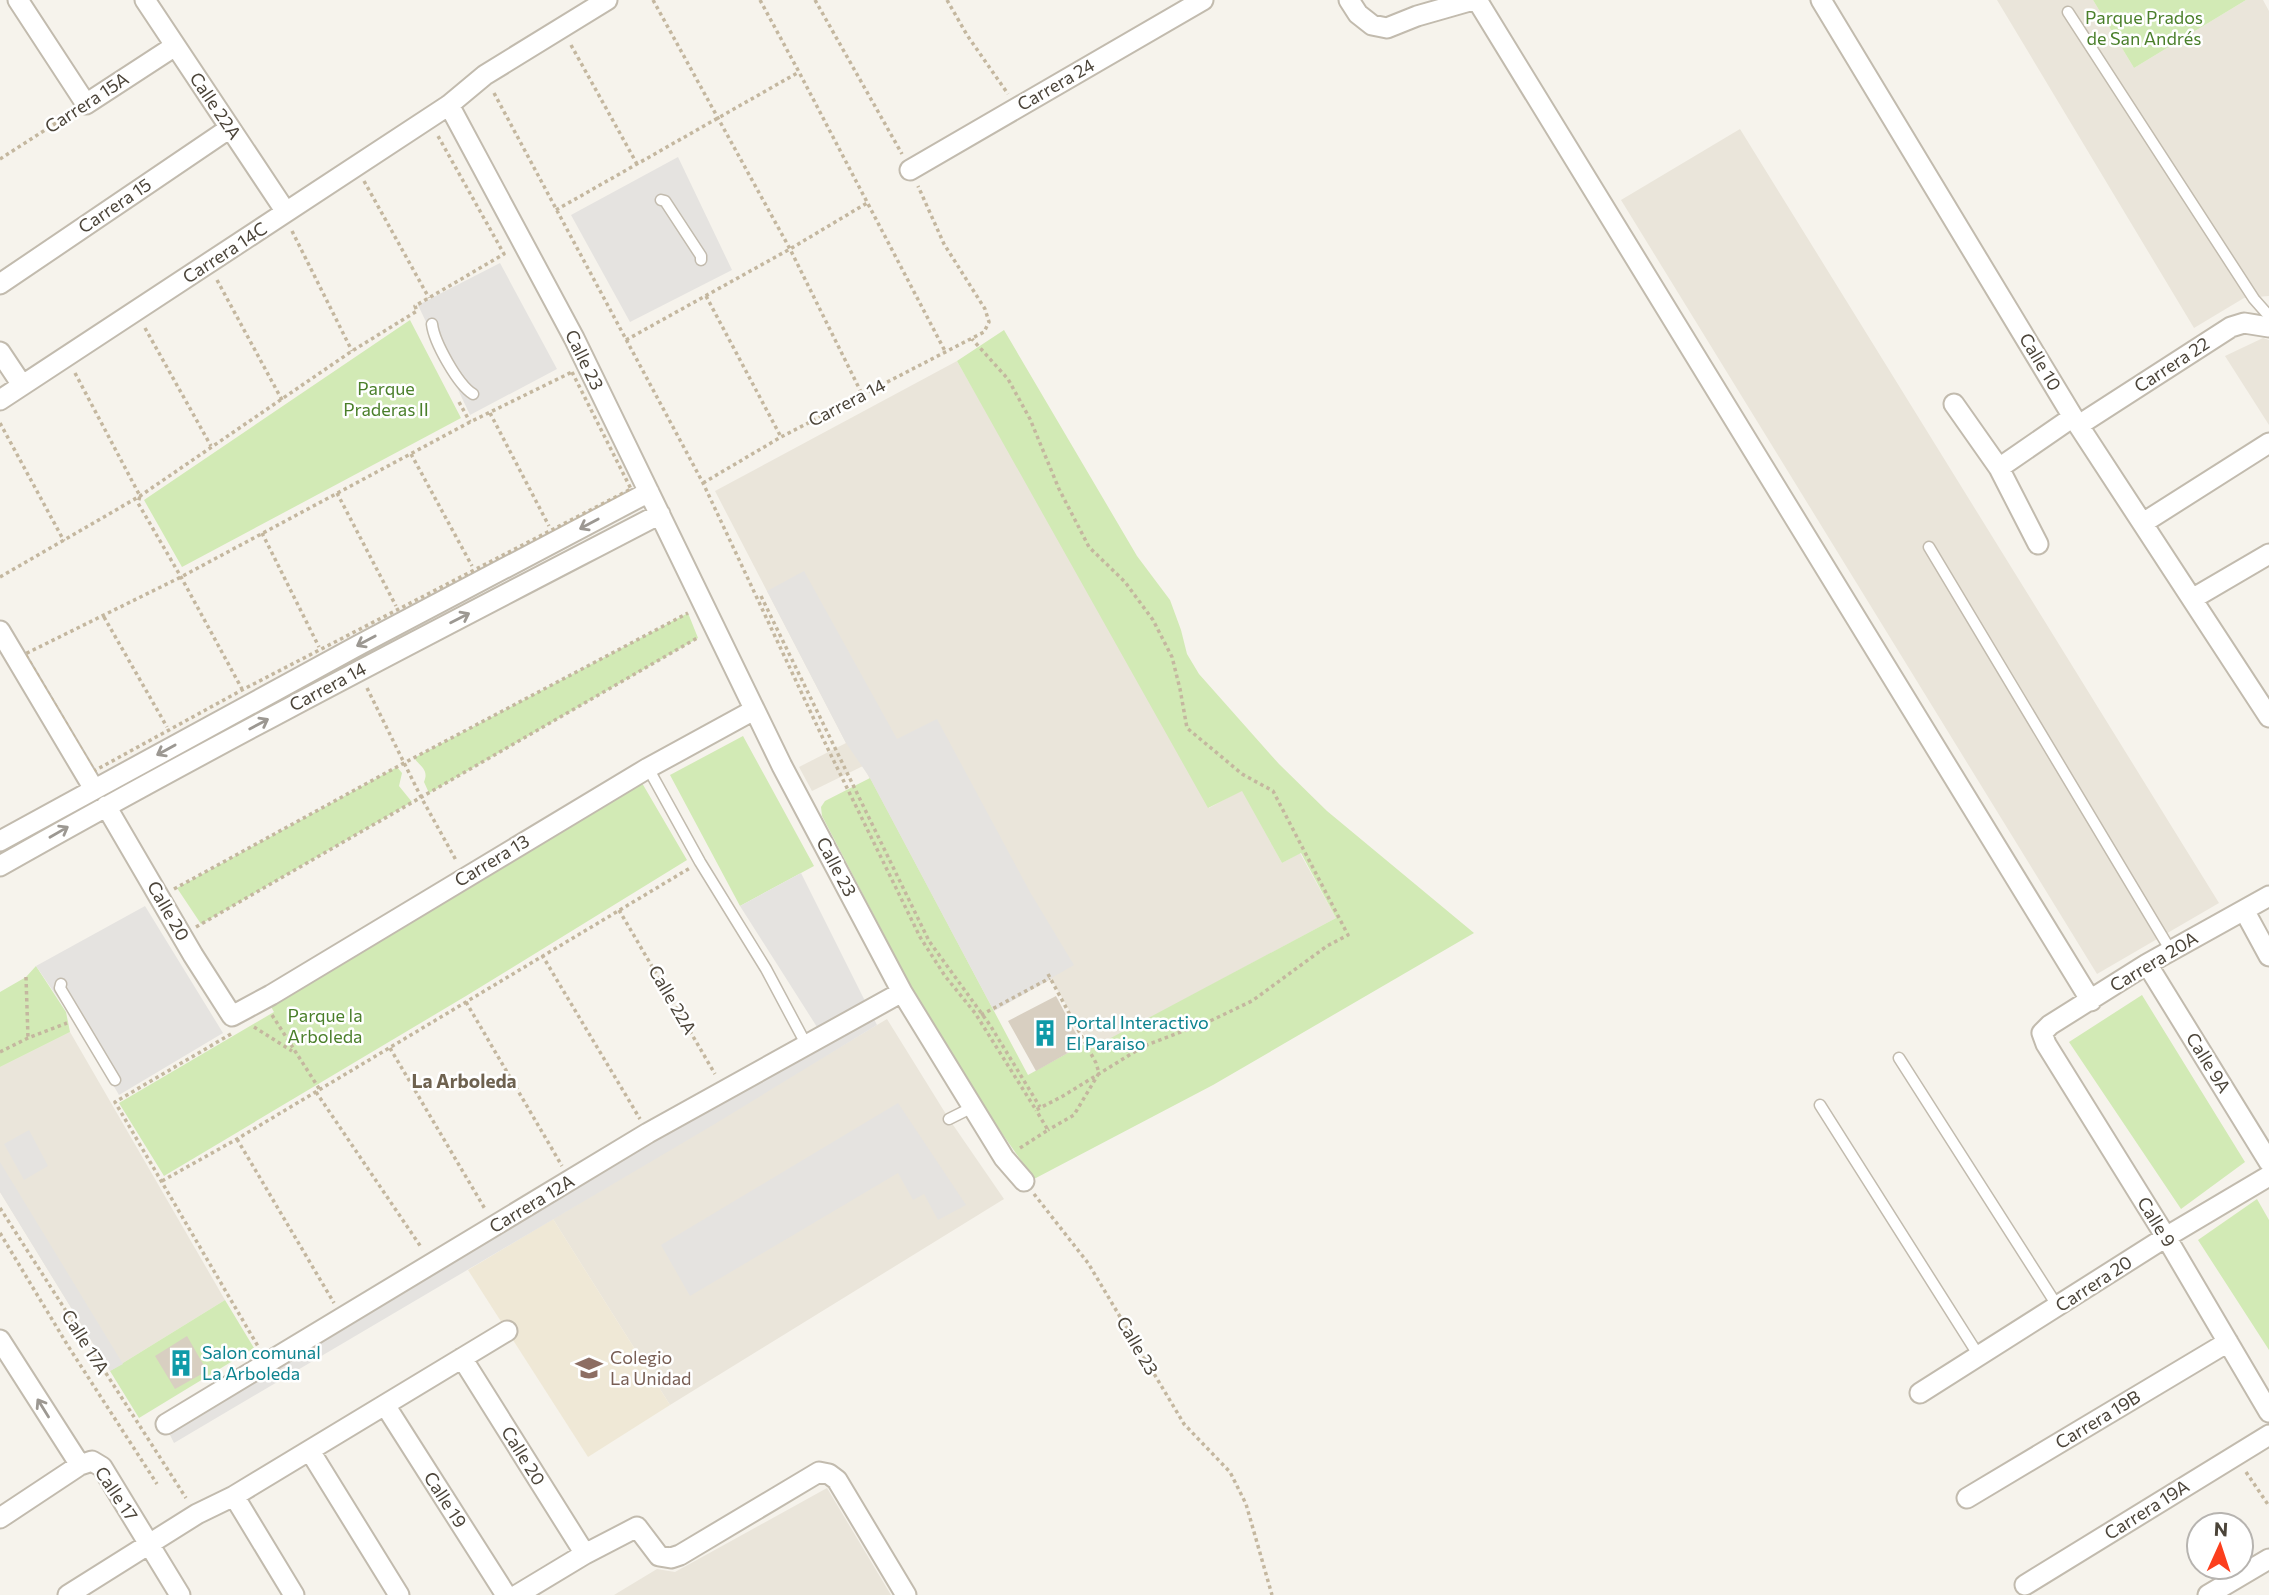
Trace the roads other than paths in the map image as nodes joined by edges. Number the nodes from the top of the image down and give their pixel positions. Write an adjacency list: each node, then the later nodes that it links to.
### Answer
1 (18, 0): 9 (street, Carrera 15A)
2 (145, 0): 9 (street, Calle 22A)
3 (607, 0): 10 (street)
4 (1203, 0): 12 (street, Carrera 24)
5 (1349, 0): 6 (street)
6 (1475, 0): 50 (street)
7 (1821, 0): 25 (street, Calle 10)
8 (2068, 12): 17 (lane)
9 (174, 46): 11 (street, Calle 22A)
10 (449, 105): 14 (street, Carrera 14C); 28 (street, Calle 23)
11 (230, 128): 14 (street, Calle 22A); 16 (street, Carrera 15)
12 (910, 170)
13 (661, 200): 15 (lane)
14 (289, 221): 21 (street, Carrera 14C)
15 (701, 260)
16 (0, 284)
17 (2269, 316)
18 (432, 324): 22 (lane)
19 (2269, 327): 25 (street, Carrera 22)
20 (0, 352): 21 (street)
21 (22, 385): 23 (street, Carrera 14C)
22 (473, 394)
23 (0, 400)
24 (1954, 404): 27 (street)
25 (2076, 421): 27 (street, Carrera 22); 30 (street, Calle 10)
26 (2269, 443): 30 (street)
27 (1999, 468): 31 (street)
28 (649, 492): 29 (street, Calle 23); 39 (street, Carrera 14, one-way to 39)
29 (660, 514): 36 (street, Calle 23); 40 (street, Carrera 14, one-way to 29)
30 (2143, 523): 34 (street, Calle 10)
31 (2038, 544)
32 (1929, 547): 45 (lane)
33 (2269, 554): 34 (street)
34 (2192, 599): 37 (street, Calle 10)
35 (0, 631): 39 (street)
36 (754, 710): 38 (street, Carrera 13); 49 (street, Calle 23)
37 (2269, 717)
38 (648, 768): 51 (street, Carrera 13); 53 (lane)
39 (93, 789): 41 (street, Carrera 14)
40 (106, 806): 42 (street, Carrera 14, one-way to 40); 51 (street, Calle 20)
41 (0, 841)
42 (0, 866)
43 (2269, 896): 44 (street, Carrera 20A)
44 (2244, 910): 45 (street, Carrera 20A); 46 (street)
45 (2171, 951): 47 (street, Carrera 20A)
46 (2269, 956)
47 (2147, 964): 50 (street, Carrera 20A); 59 (street, Calle 9A)
48 (61, 984): 55 (lane)
49 (902, 992): 53 (street, Carrera 12A); 57 (street, Calle 23)
50 (2091, 1000): 52 (street, Carrera 20A)
51 (238, 1018)
52 (2042, 1032): 62 (street, Calle 9)
53 (806, 1044): 72 (street, Carrera 12A)
54 (1899, 1058): 63 (lane)
55 (115, 1080)
56 (1820, 1105): 67 (lane)
57 (973, 1107): 58 (lane); 61 (street, Calle 23)
58 (949, 1119)
59 (2269, 1162)
60 (2269, 1175): 62 (street, Carrera 20)
61 (1024, 1181)
62 (2166, 1237): 63 (street, Carrera 20); 66 (street, Calle 9)
63 (2058, 1307): 67 (street, Carrera 20)
64 (507, 1331): 68 (street)
65 (0, 1339): 75 (street, Calle 17, one-way to 65)
66 (2228, 1342): 71 (street, Calle 9); 77 (street, Carrera 19B)
67 (1979, 1356): 69 (street, Carrera 20)
68 (462, 1358): 70 (street); 80 (street, Calle 20)
69 (1920, 1393)
70 (385, 1405): 74 (street); 87 (street, Calle 19)
71 (2269, 1412)
72 (166, 1424)
73 (2269, 1435): 82 (street, Carrera 19A)
74 (310, 1451): 76 (street); 86 (street)
75 (80, 1465): 78 (street); 79 (street, Calle 17)
76 (234, 1496): 79 (street); 85 (street)
77 (1967, 1498)
78 (1, 1514)
79 (149, 1544): 83 (street); 84 (street, Calle 17)
80 (585, 1555): 88 (street); 89 (street)
81 (2269, 1559): 90 (street)
82 (2025, 1585)
83 (68, 1595)
84 (180, 1595)
85 (294, 1595)
86 (399, 1595)
87 (506, 1595)
88 (517, 1595)
89 (906, 1595)
90 (2208, 1595)

